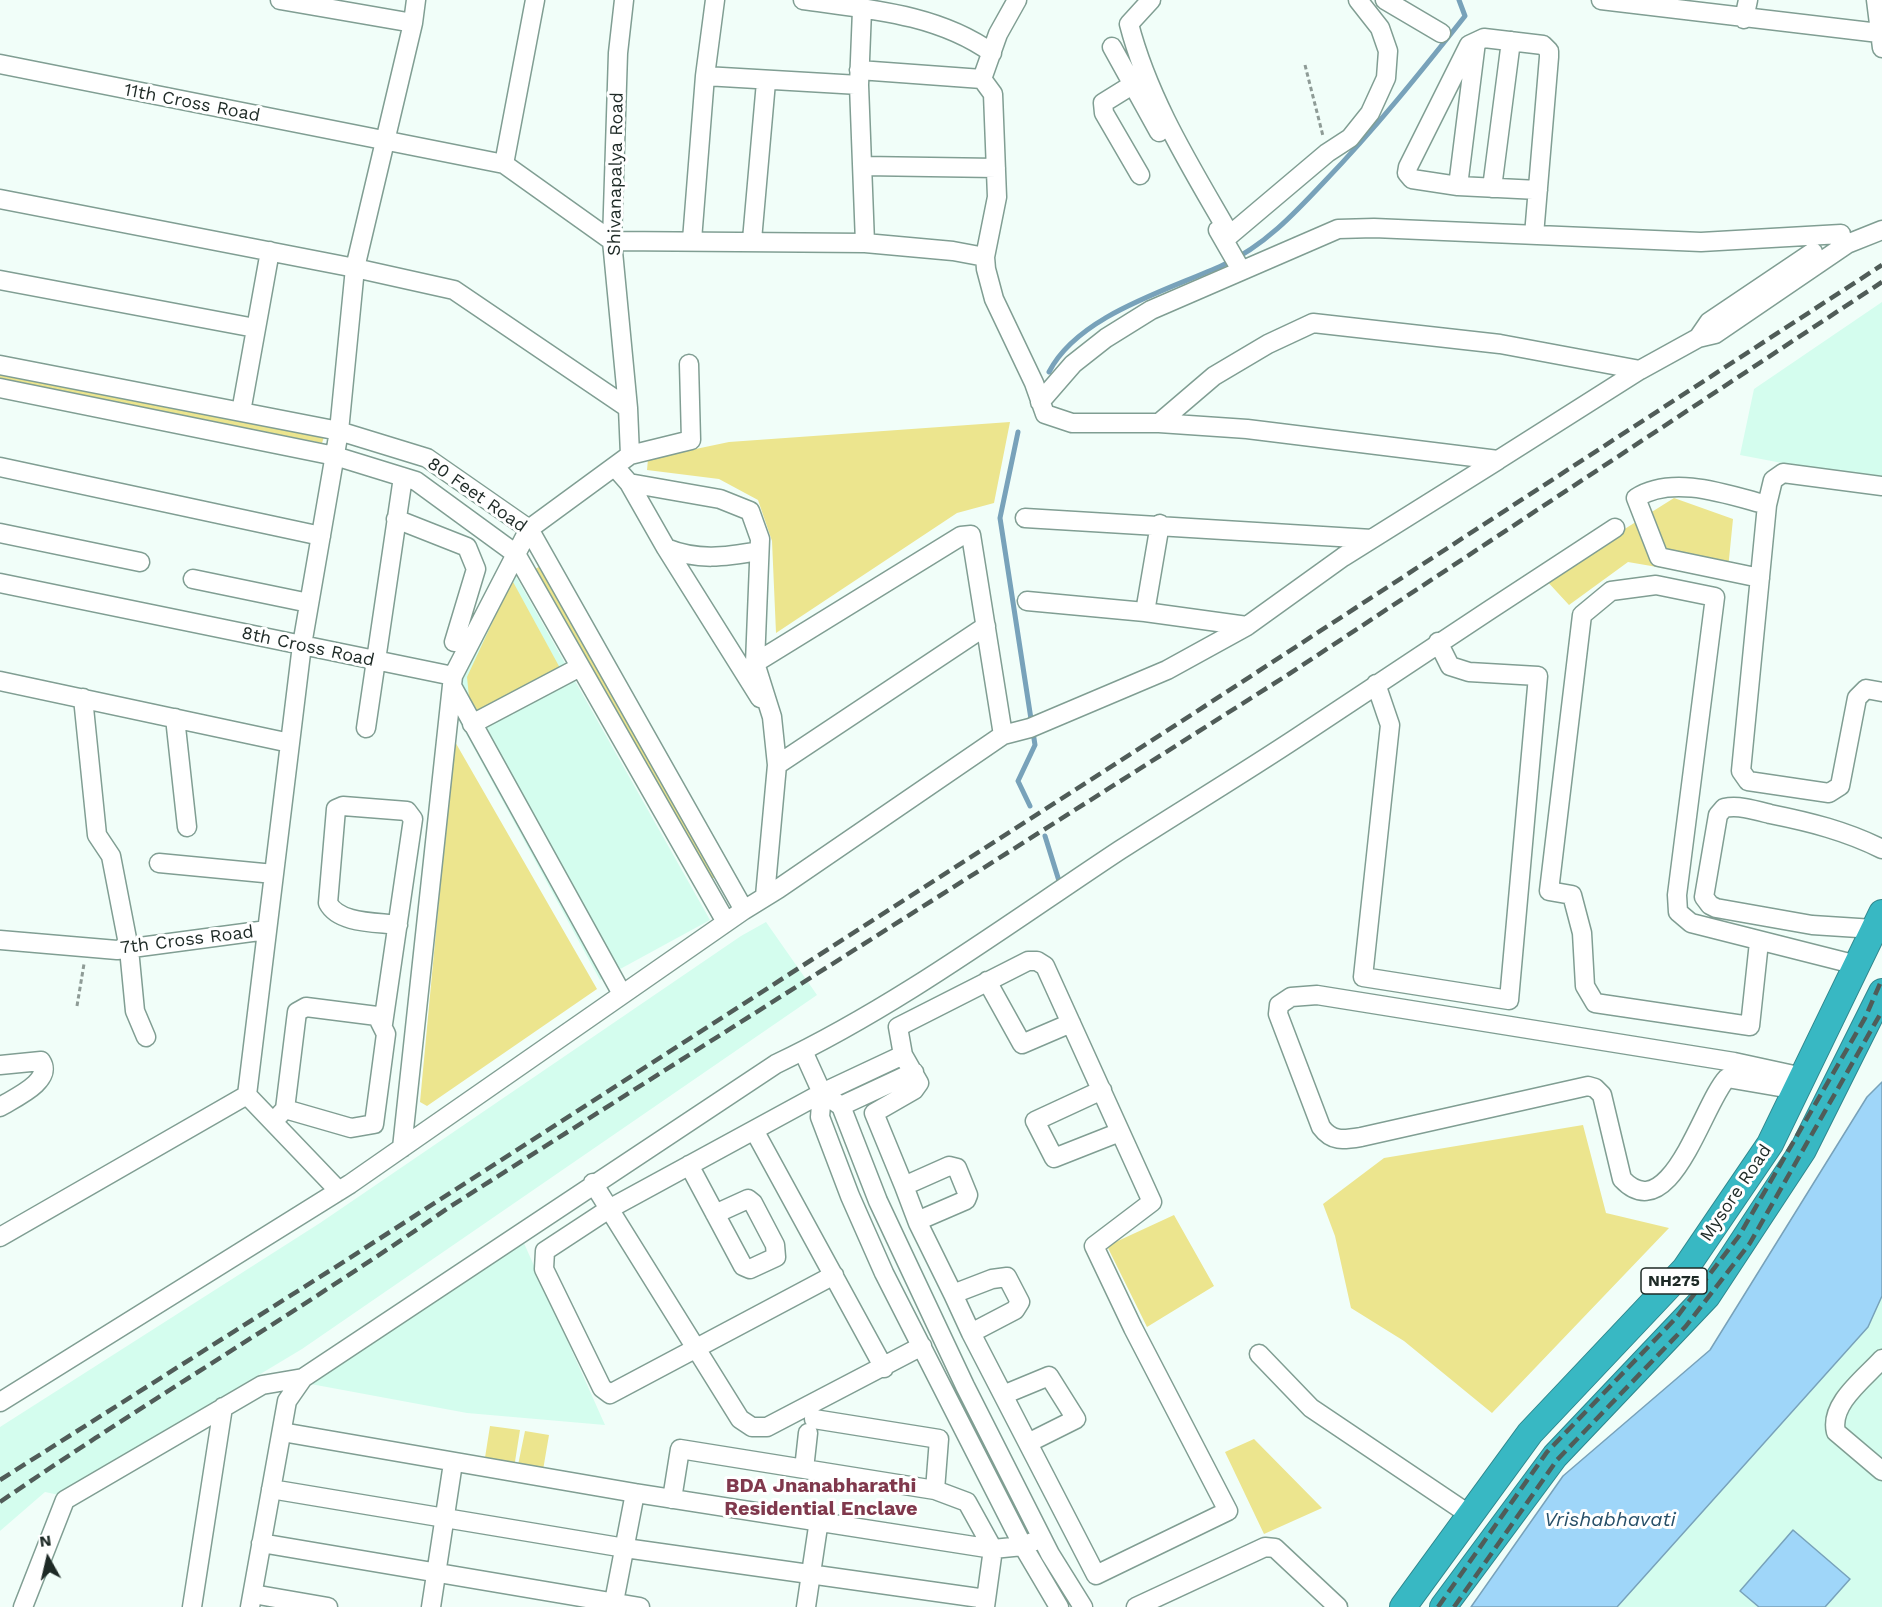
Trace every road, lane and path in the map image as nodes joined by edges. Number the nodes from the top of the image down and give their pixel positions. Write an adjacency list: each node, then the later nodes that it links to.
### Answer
1 (280, 0): 19 (street)
2 (416, 0): 19 (street)
3 (535, 0): 36 (street)
4 (624, 0): 51 (street, Shivanapalya Road)
5 (715, 0): 28 (street)
6 (804, 0): 14 (street)
7 (1017, 0): 25 (street)
8 (1151, 0): 33 (street)
9 (1358, 0): 35 (street)
10 (1385, 0): 20 (street)
11 (1601, 0): 15 (street)
12 (1748, 0): 18 (street)
13 (1876, 0): 23 (street)
14 (833, 2): 17 (street)
15 (1658, 4): 18 (street)
16 (910, 7): 17 (street); 25 (street)
17 (862, 10): 29 (street)
18 (1744, 19): 23 (street)
19 (412, 23): 34 (street)
20 (1441, 33)
21 (1476, 40): 22 (street); 40 (street); 40 (street)
22 (1511, 41): 41 (street); 42 (street)
23 (1881, 41)
24 (1112, 47): 32 (street)
25 (992, 53): 30 (street)
26 (0, 64): 34 (street, 11th Cross Road)
27 (1305, 66): 35 (path)
28 (705, 76): 31 (street); 49 (street)
29 (859, 78): 30 (street); 31 (street); 37 (street)
30 (982, 79): 38 (street)
31 (766, 82): 50 (street)
32 (1132, 85): 33 (street); 39 (street)
33 (1152, 108): 48 (street)
34 (384, 141): 36 (street, 11th Cross Road); 56 (street)
35 (1327, 153): 48 (street)
36 (504, 164): 51 (street)
37 (864, 166): 38 (street); 52 (street)
38 (996, 168): 54 (street)
39 (1140, 175)
40 (1458, 186): 41 (street)
41 (1492, 188): 42 (street)
42 (1538, 190): 47 (street)
43 (0, 199): 53 (street)
44 (1882, 219): 46 (street)
45 (1882, 230): 59 (street)
46 (1840, 234): 47 (street); 59 (street)
47 (1534, 235): 55 (street)
48 (1227, 238): 55 (street)
49 (692, 240): 50 (street); 51 (street)
50 (752, 240): 52 (street)
51 (612, 241): 65 (street, Shivanapalya Road)
52 (865, 243): 54 (street)
53 (270, 251): 56 (street); 58 (street)
54 (985, 257): 64 (street)
55 (1238, 264): 64 (street)
56 (355, 268): 65 (street); 68 (street)
57 (0, 280): 58 (street)
58 (255, 328): 66 (street)
59 (1698, 338): 62 (street)
60 (689, 364): 69 (street)
61 (0, 365): 66 (street, 80 Feet Road)
62 (1640, 370): 67 (street); 71 (street)
63 (0, 388): 70 (street, 80 Feet Road)
64 (1040, 402): 67 (street)
65 (628, 408): 69 (street, Shivanapalya Road)
66 (241, 412): 68 (street, 80 Feet Road)
67 (1159, 423): 71 (street)
68 (339, 430): 70 (street); 82 (street, 80 Feet Road)
69 (630, 455): 73 (street)
70 (335, 456): 74 (street, 80 Feet Road); 84 (street)
71 (1498, 460): 85 (street)
72 (0, 467): 84 (street)
73 (615, 467): 75 (street); 82 (street)
74 (403, 477): 79 (street); 88 (street, 80 Feet Road)
75 (629, 483): 86 (street); 87 (street)
76 (1882, 486): 77 (street)
77 (1767, 505): 90 (street); 90 (street)
78 (1025, 518): 80 (street)
79 (396, 519): 98 (street); 101 (street)
80 (1160, 524): 85 (street); 95 (street)
81 (1616, 528): 99 (street)
82 (529, 529): 88 (street); 121 (street, 80 Feet Road)
83 (0, 532): 89 (street)
84 (321, 536): 94 (street)
85 (1372, 539): 97 (street)
86 (666, 548): 87 (street); 109 (street)
87 (759, 550): 102 (street)
88 (516, 554): 103 (street, 80 Feet Road); 105 (street)
89 (140, 562)
90 (1760, 578): 107 (street)
91 (193, 579): 94 (street)
92 (0, 584): 100 (street, 8th Cross Road)
93 (1028, 601): 95 (street)
94 (309, 603): 100 (street)
95 (1146, 612): 97 (street)
96 (986, 626): 102 (street); 113 (street); 115 (street)
97 (1247, 626): 113 (street)
98 (454, 642)
99 (1438, 642): 106 (street); 106 (street)
100 (302, 645): 101 (street, 8th Cross Road); 114 (street)
101 (377, 661): 105 (street, 8th Cross Road); 112 (street)
102 (756, 663): 109 (street)
103 (580, 667): 111 (street); 123 (street, 80 Feet Road)
104 (0, 681): 108 (street)
105 (452, 681): 111 (street); 153 (street)
106 (1376, 684): 138 (street)
107 (1882, 692)
108 (83, 698): 110 (street); 129 (street)
109 (772, 717): 115 (street)
110 (176, 718): 114 (street); 116 (street)
111 (472, 724): 133 (street)
112 (366, 728)
113 (1003, 735): 120 (street)
114 (290, 743): 119 (street)
115 (777, 765): 120 (street)
116 (187, 827)
117 (1882, 849): 122 (street)
118 (159, 863): 119 (street)
119 (274, 874): 125 (street)
120 (765, 896): 121 (street)
121 (744, 910): 123 (street)
122 (1878, 921): 130 (highway, Mysore Road / NH275)
123 (726, 922): 133 (street)
124 (398, 925): 124 (street); 136 (street)
125 (267, 930): 129 (street, 7th Cross Road); 146 (street)
126 (0, 940): 128 (street, 7th Cross Road)
127 (1759, 942): 127 (street); 130 (street)
128 (86, 948): 129 (street, 7th Cross Road); 134 (path)
129 (129, 949): 137 (street)
130 (1857, 965): 143 (highway, Mysore Road / NH275)
131 (987, 981): 135 (street); 135 (street); 139 (street)
132 (1882, 992): 209 (highway, Mysore Road / NH275)
133 (622, 994): 153 (street)
134 (77, 1006)
135 (1071, 1023): 144 (street)
136 (383, 1024): 149 (street); 149 (street)
137 (146, 1037)
138 (803, 1051): 145 (street); 155 (street)
139 (903, 1055): 142 (street); 145 (street)
140 (0, 1065): 148 (street)
141 (1731, 1070): 141 (street); 143 (street)
142 (914, 1072): 147 (street); 156 (street)
143 (1800, 1083): 183 (highway, Mysore Road / NH275)
144 (1102, 1090): 152 (street); 152 (street)
145 (822, 1094): 147 (street); 151 (street); 165 (street)
146 (247, 1095): 150 (street); 161 (street)
147 (841, 1106): 186 (street)
148 (0, 1107)
149 (285, 1109): 150 (street)
150 (273, 1122): 157 (street)
151 (754, 1130): 154 (street); 162 (street)
152 (1120, 1132): 192 (street)
153 (402, 1148): 157 (street)
154 (689, 1165): 158 (street); 159 (street)
155 (593, 1183): 158 (street); 170 (street)
156 (904, 1186): 160 (street); 160 (street)
157 (339, 1191): 172 (street)
158 (609, 1209): 166 (street); 166 (street)
159 (715, 1214)
160 (918, 1223): 163 (street)
161 (0, 1237)
162 (834, 1275): 166 (street); 169 (street)
163 (953, 1294): 164 (street); 164 (street)
164 (970, 1333): 171 (street)
165 (922, 1346): 169 (street); 188 (street)
166 (697, 1350): 169 (street)
167 (1259, 1354): 183 (street)
168 (1882, 1359): 178 (street)
169 (884, 1368)
170 (303, 1378): 173 (street); 174 (street)
171 (1003, 1395): 175 (street); 175 (street)
172 (0, 1402)
173 (223, 1407): 198 (street); 199 (street)
174 (282, 1432): 176 (street); 179 (street)
175 (1028, 1443): 192 (street)
176 (453, 1463): 181 (street); 184 (street)
177 (804, 1469): 180 (street); 180 (street); 182 (street)
178 (1882, 1471)
179 (271, 1489): 184 (street); 187 (street)
180 (935, 1490): 190 (street)
181 (635, 1493): 182 (street); 189 (street)
182 (672, 1499): 185 (street)
183 (1470, 1515): 208 (highway, Mysore Road / NH275)
184 (445, 1517): 189 (street); 191 (street)
185 (819, 1520): 190 (street); 193 (street)
186 (1042, 1538): 188 (street); 194 (street)
187 (261, 1543): 191 (street); 195 (street)
188 (1023, 1546): 190 (street); 204 (street)
189 (625, 1548): 193 (street); 197 (street)
190 (993, 1549): 196 (street)
191 (436, 1574): 197 (street); 201 (street)
192 (1096, 1575): 194 (street)
193 (811, 1576): 196 (street); 203 (street)
194 (1072, 1589): 205 (street)
195 (252, 1600): 200 (street)
196 (986, 1603)
197 (614, 1605): 202 (street)
198 (23, 1607)
199 (192, 1607)
200 (328, 1607)
201 (431, 1607)
202 (640, 1607)
203 (806, 1607)
204 (1059, 1607)
205 (1083, 1607)
206 (1136, 1607): 207 (street)
207 (1338, 1607)
208 (1403, 1607)
209 (1443, 1607)

